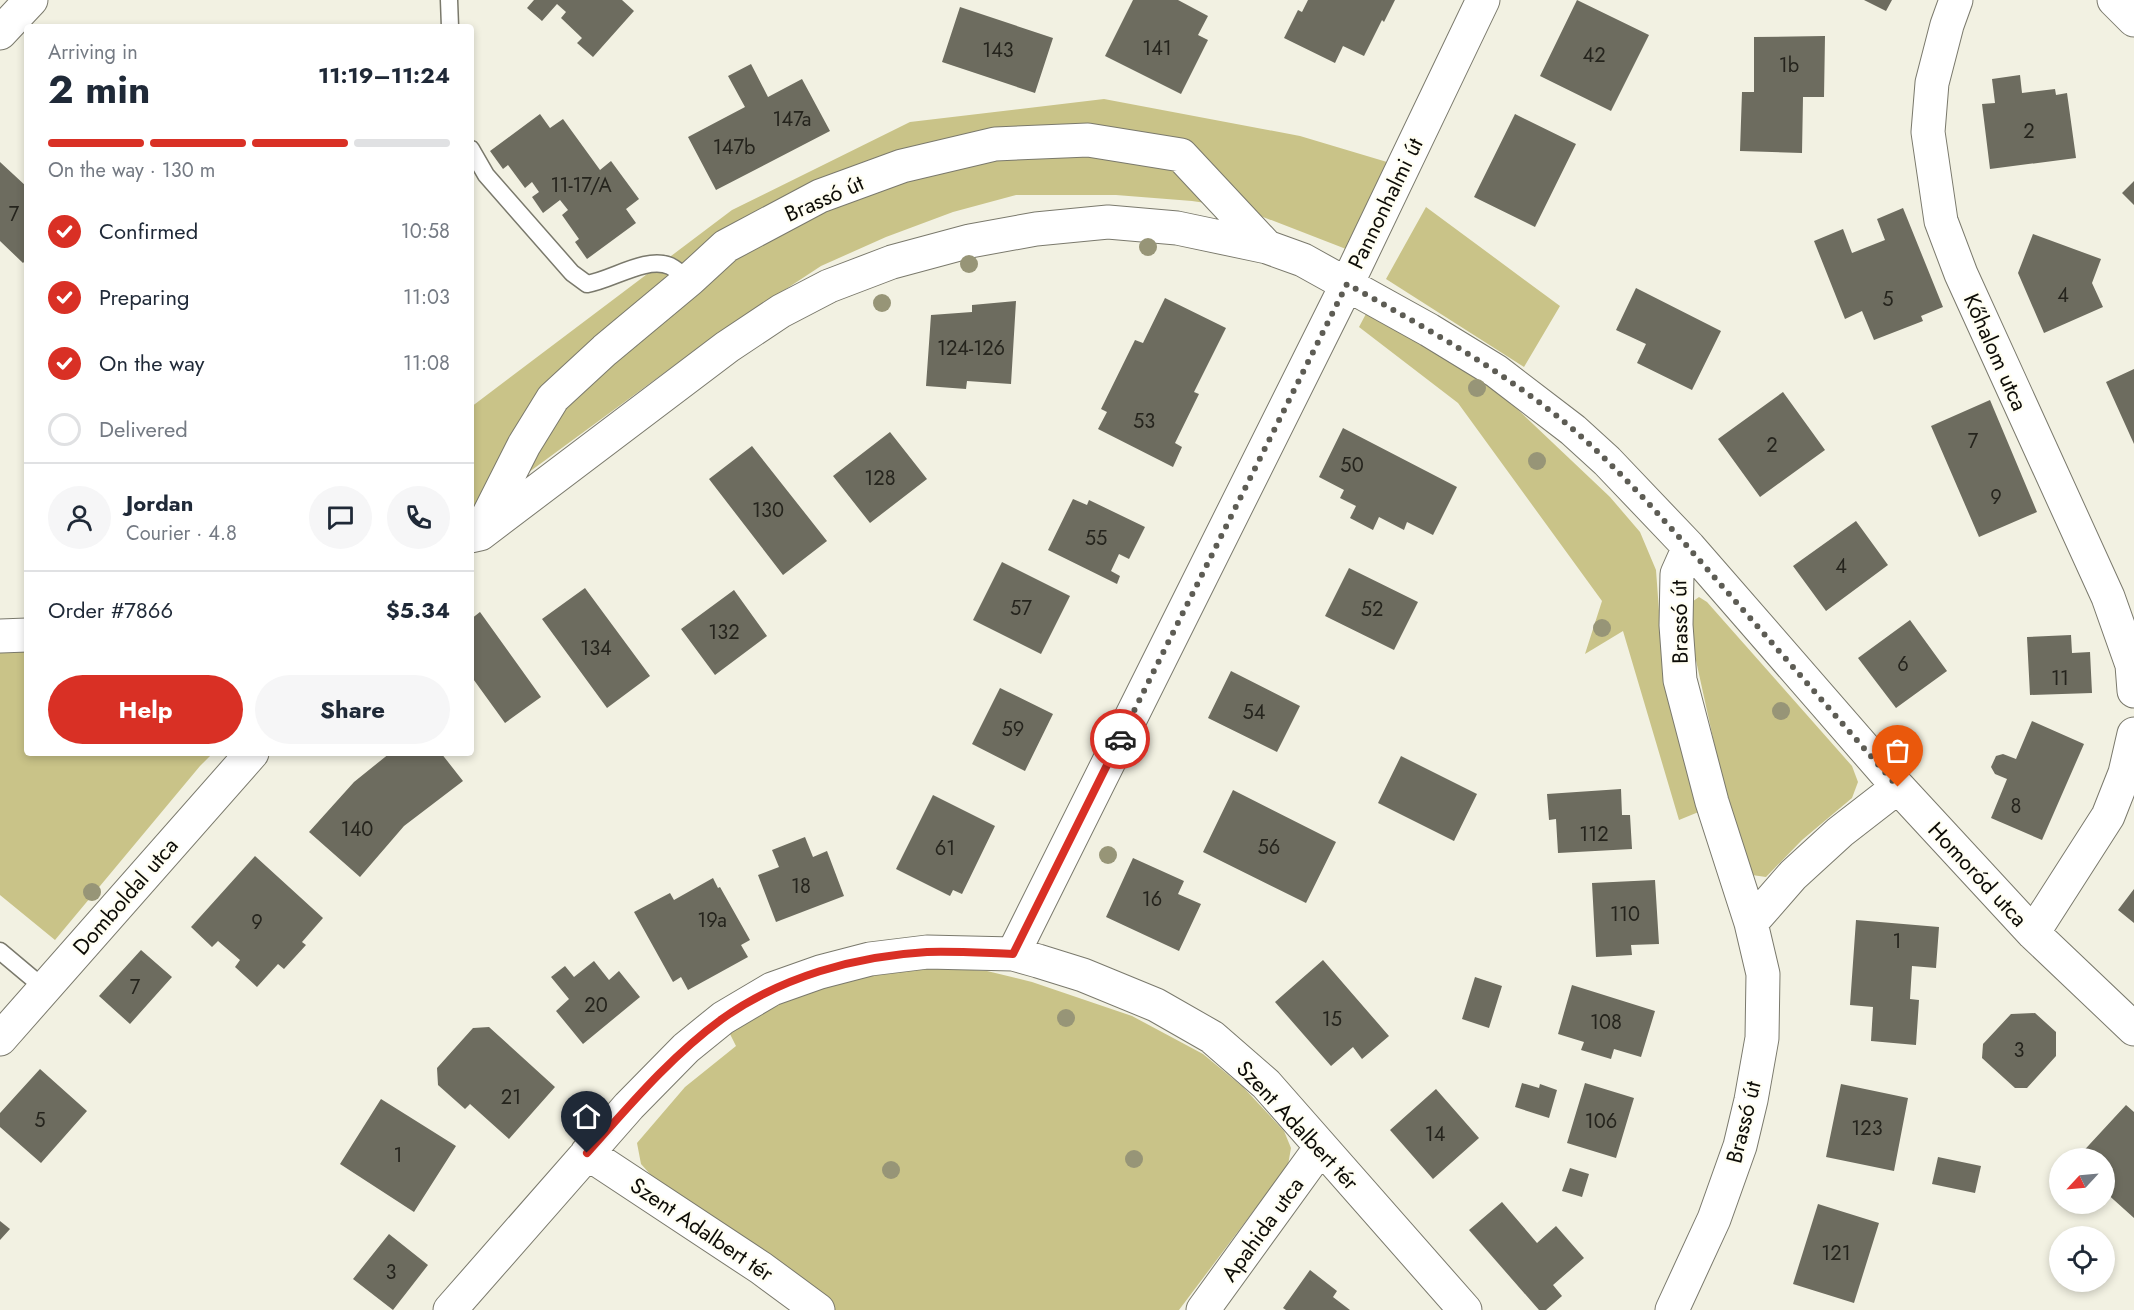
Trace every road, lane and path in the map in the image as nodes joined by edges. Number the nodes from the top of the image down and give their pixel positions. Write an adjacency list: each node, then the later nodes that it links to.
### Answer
1 (31, 0): 8 (street)
2 (449, 0): 7 (lane)
3 (1483, 0): 12 (street, Pannonhalmi út)
4 (1956, 0): 17 (street, Kőhalom utca)
5 (2114, 0): 6 (street)
6 (2134, 20)
7 (450, 24)
8 (0, 33)
9 (474, 154): 11 (lane)
10 (1267, 246): 11 (street, Brassó út); 12 (street, Brassó út); 13 (street, Brassó út)
11 (689, 280): 13 (street, Brassó út)
12 (1347, 284): 14 (street, Brassó út); 24 (street, Pannonhalmi út)
13 (474, 537)
14 (1689, 548): 20 (street, Homoród utca); 21 (street, Brassó út)
15 (24, 635): 16 (street)
16 (0, 636)
17 (2134, 691)
18 (2134, 734): 22 (street)
19 (249, 756): 25 (street, Domboldal utca)
20 (1898, 787): 21 (street); 22 (street, Homoród utca)
21 (1751, 923): 34 (street, Brassó út)
22 (2033, 933): 26 (street, Homoród utca)
23 (0, 951): 25 (lane)
24 (1013, 954): 28 (street, Szent Adalbert tér); 29 (street, Szent Adalbert tér)
25 (44, 988): 27 (street, Domboldal utca)
26 (2134, 1029)
27 (0, 1039)
28 (1321, 1148): 32 (street, Apahida utca); 33 (street, Szent Adalbert tér)
29 (587, 1153): 30 (street); 31 (street, Szent Adalbert tér)
30 (450, 1310)
31 (818, 1310)
32 (1203, 1310)
33 (1466, 1310)
34 (1672, 1310)

